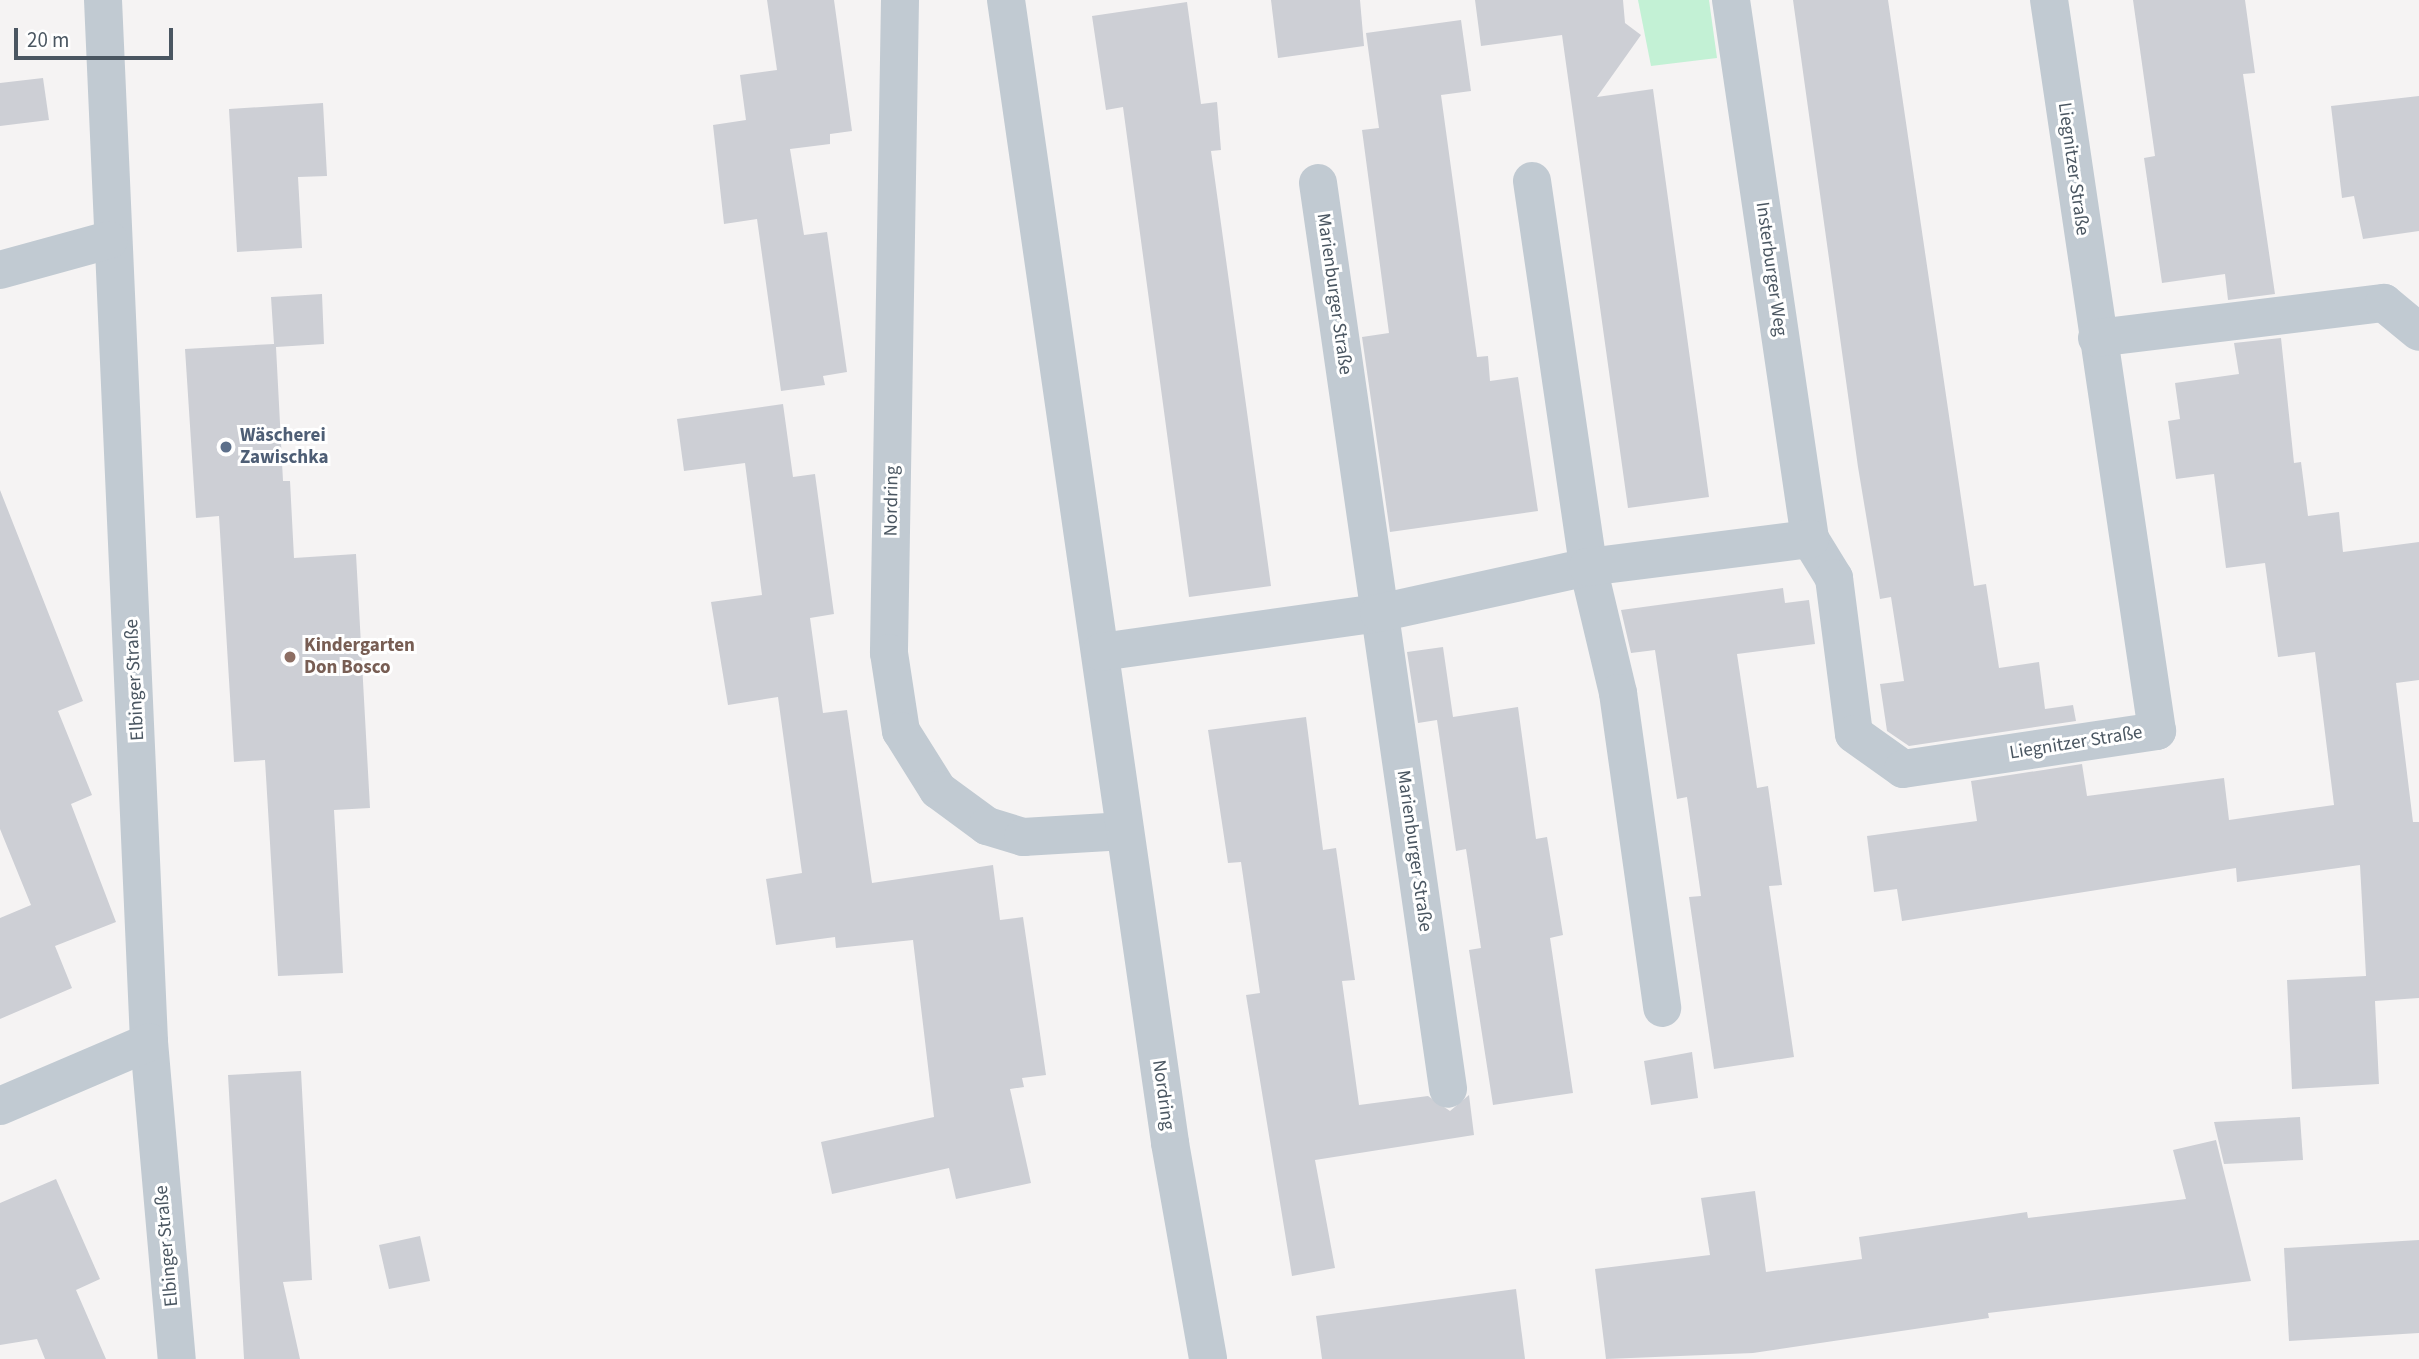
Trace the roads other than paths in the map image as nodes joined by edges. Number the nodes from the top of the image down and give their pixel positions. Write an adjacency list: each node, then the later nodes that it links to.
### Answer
1 (103, 0): 8 (street, Elbinger Straße)
2 (900, 0): 16 (street, Nordring)
3 (1006, 0): 15 (street, Nordring)
4 (1731, 0): 12 (street, Insterburger Weg)
5 (2049, 0): 11 (street, Liegnitzer Straße)
6 (1532, 181): 13 (street)
7 (1318, 183): 14 (street, Marienburger Straße)
8 (108, 240): 9 (street); 18 (street, Elbinger Straße)
9 (0, 270)
10 (2419, 332): 11 (street)
11 (2097, 338): 12 (street, Liegnitzer Straße)
12 (1810, 539): 13 (street)
13 (1588, 567): 14 (street); 17 (street)
14 (1379, 613): 15 (street); 19 (street, Marienburger Straße)
15 (1101, 652): 16 (street, Nordring)
16 (1125, 831): 22 (street, Nordring)
17 (1661, 1008)
18 (149, 1042): 20 (street); 21 (street, Elbinger Straße)
19 (1448, 1089)
20 (0, 1106)
21 (177, 1359)
22 (1208, 1359)

